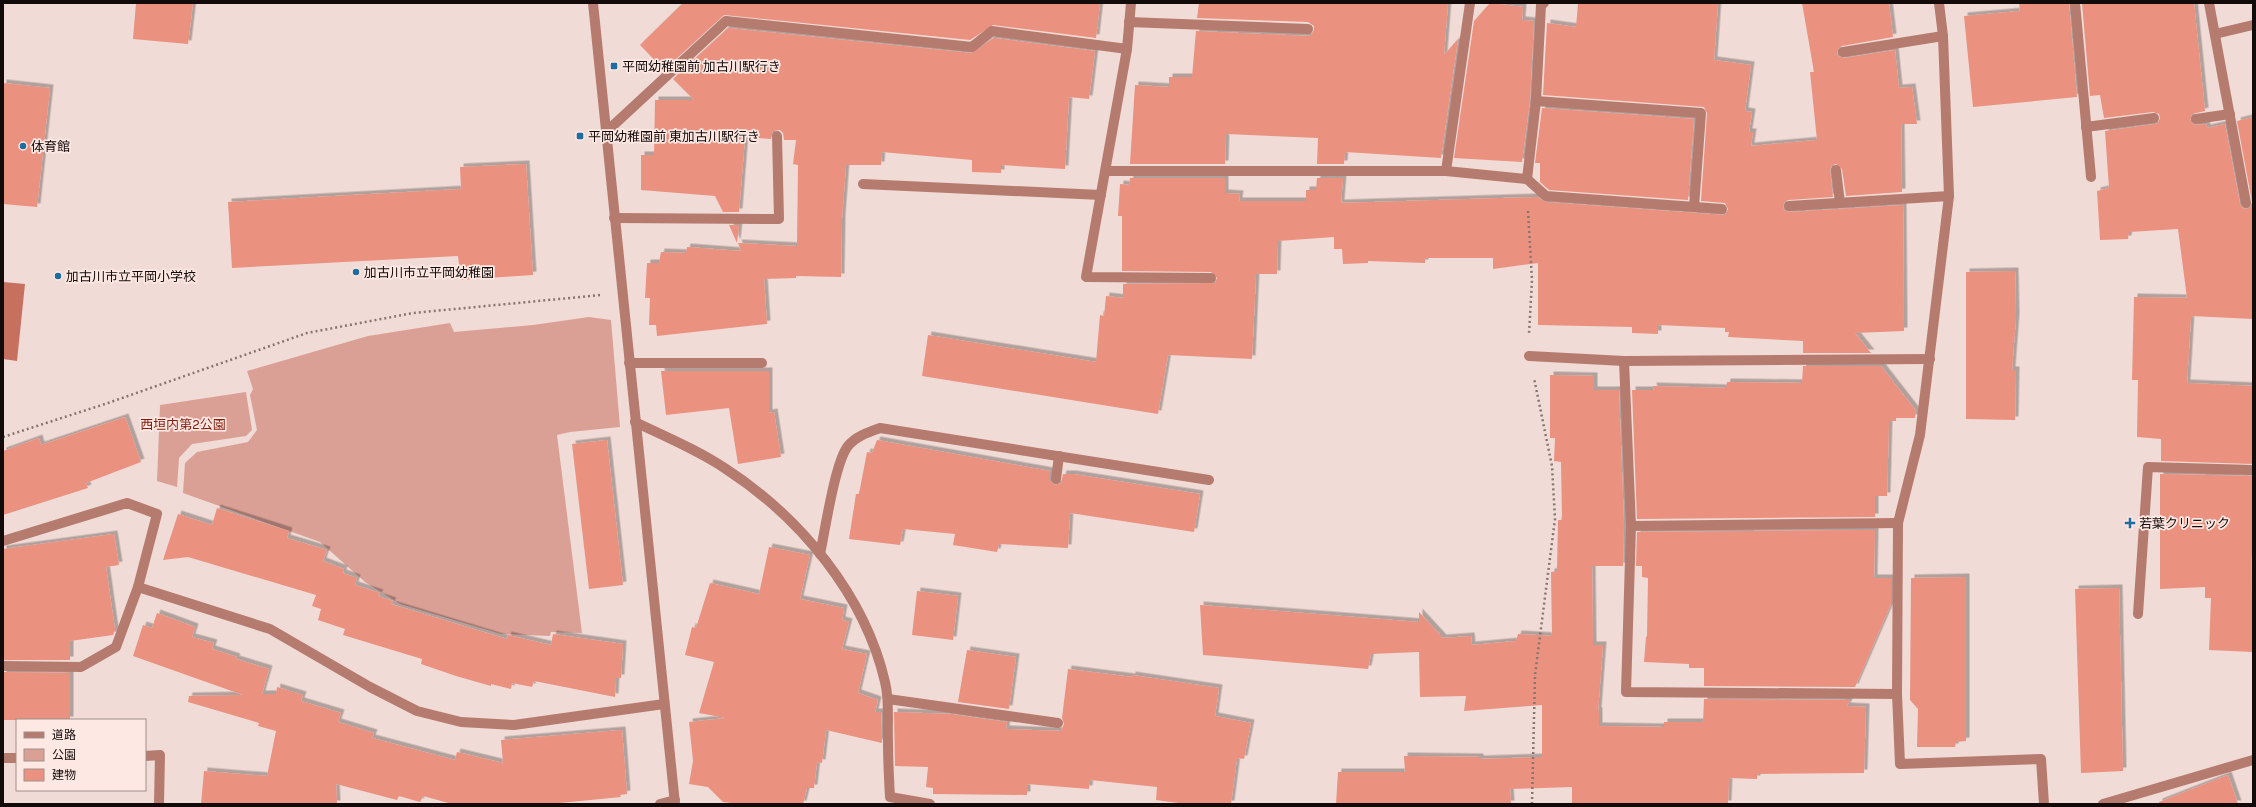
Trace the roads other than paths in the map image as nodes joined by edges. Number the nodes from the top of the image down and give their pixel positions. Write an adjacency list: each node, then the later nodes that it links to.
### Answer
1 (593, 3): 20 (street)
2 (1131, 3): 8 (street)
3 (1470, 3): 24 (street)
4 (1939, 3): 12 (street)
5 (2076, 3): 19 (street)
6 (2209, 3): 11 (street)
7 (1541, 4): 15 (street)
8 (1130, 22): 10 (street); 13 (street)
9 (2253, 25): 11 (street)
10 (1308, 29)
11 (2215, 34): 16 (street)
12 (1943, 36): 14 (street); 29 (street)
13 (1128, 49): 20 (street); 23 (street)
14 (1842, 52)
15 (1536, 101): 26 (street); 33 (street)
16 (2230, 114): 18 (street); 31 (street)
17 (2154, 118): 19 (street)
18 (2196, 119)
19 (2086, 127): 25 (street)
20 (605, 133): 35 (street)
21 (777, 136): 35 (street)
22 (1836, 170): 30 (street)
23 (1106, 171): 24 (street); 28 (street)
24 (1446, 171): 26 (street)
25 (2091, 177)
26 (1527, 179): 33 (street)
27 (863, 184): 28 (street)
28 (1101, 195): 36 (street)
29 (1949, 196): 30 (street); 38 (street)
30 (1840, 203): 32 (street)
31 (2246, 203)
32 (1789, 206)
33 (1694, 207): 34 (street)
34 (1722, 209)
35 (614, 218): 40 (street)
36 (1211, 278)
37 (1529, 356): 39 (street)
38 (1930, 359): 39 (street); 47 (street)
39 (1624, 361): 48 (street)
40 (629, 363): 41 (street); 42 (street)
41 (762, 363)
42 (635, 422): 50 (street); 56 (street)
43 (1059, 456): 45 (street); 46 (street); 50 (street)
44 (2253, 470): 52 (street)
45 (1056, 479)
46 (1209, 480)
47 (1898, 524): 48 (street); 54 (street)
48 (1631, 526): 54 (street)
49 (3, 541): 51 (street)
50 (820, 554): 55 (street)
51 (138, 587): 53 (street); 56 (street)
52 (2138, 614)
53 (3, 666)
54 (1897, 694): 66 (street)
55 (888, 699): 57 (street); 65 (street)
56 (664, 704): 62 (street)
57 (1058, 723)
58 (146, 756): 63 (street)
59 (3, 758): 60 (street)
60 (16, 758)
61 (2253, 760): 67 (street)
62 (675, 802): 64 (street)
63 (159, 804)
64 (660, 804)
65 (930, 804)
66 (2044, 804)
67 (2103, 804)

